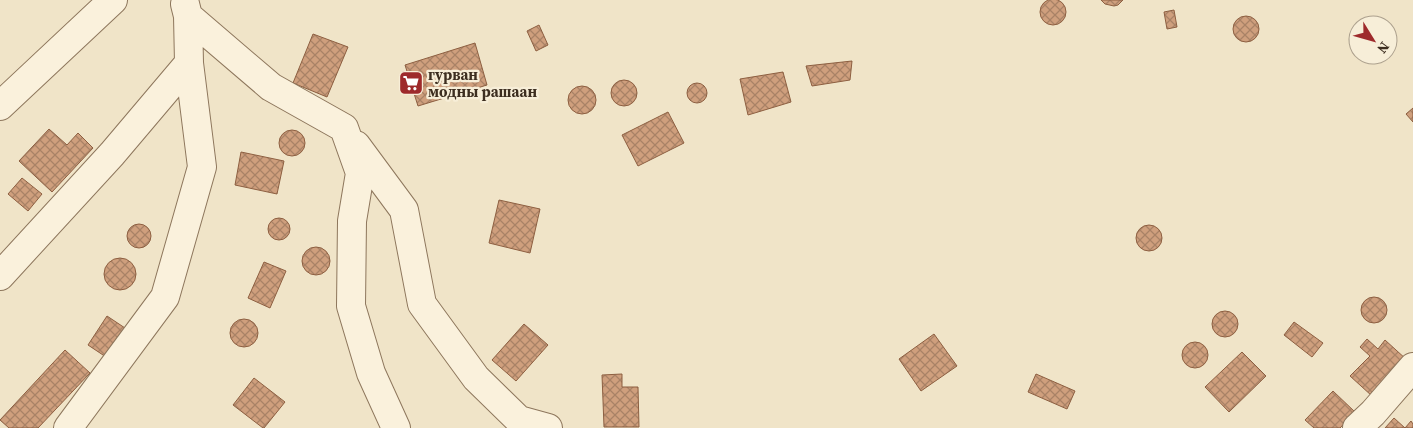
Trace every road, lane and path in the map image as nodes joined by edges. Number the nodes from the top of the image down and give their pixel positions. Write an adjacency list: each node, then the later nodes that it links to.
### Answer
1 (113, 0): 4 (street)
2 (186, 8): 3 (street); 5 (street)
3 (189, 63): 6 (street); 8 (street)
4 (0, 106)
5 (344, 128): 9 (street); 10 (street)
6 (0, 276)
7 (1413, 366): 11 (street)
8 (68, 428)
9 (396, 428)
10 (548, 428)
11 (1357, 428)

